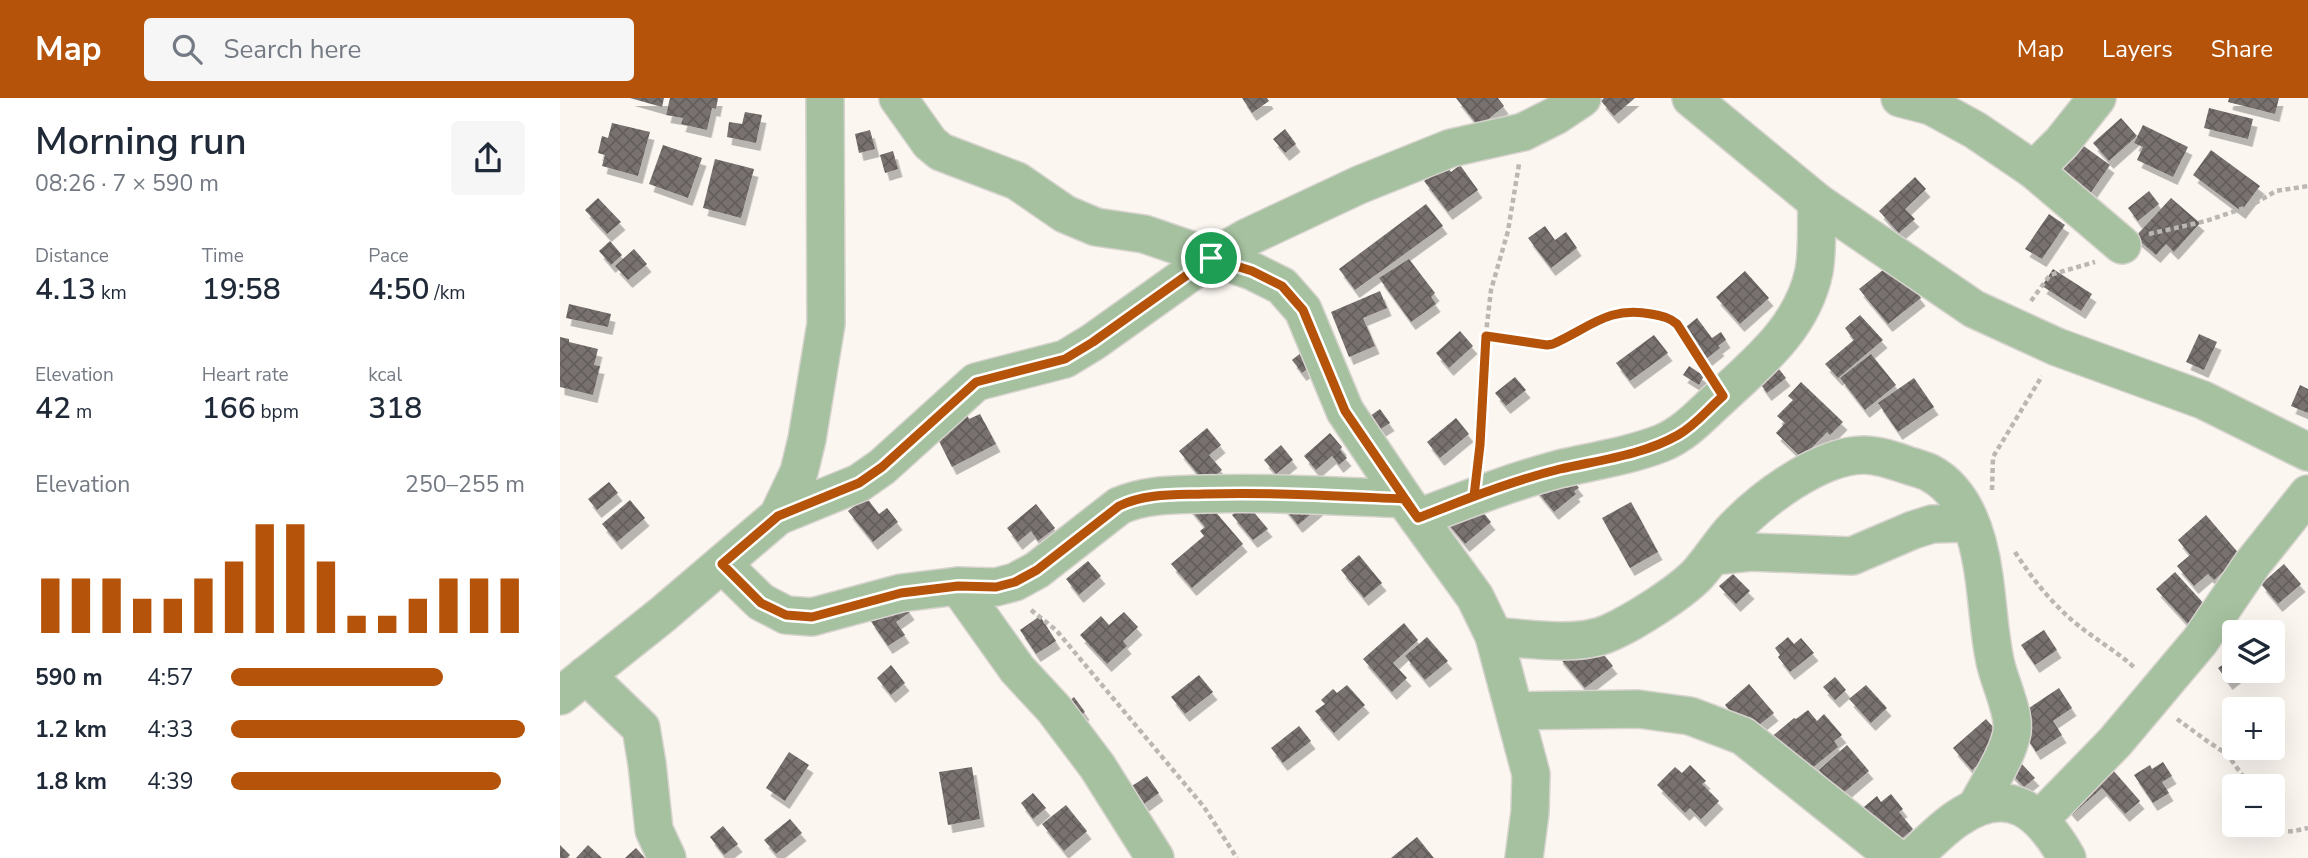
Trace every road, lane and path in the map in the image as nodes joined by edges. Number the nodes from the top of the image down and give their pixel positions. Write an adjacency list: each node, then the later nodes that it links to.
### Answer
1 (825, 98): 22 (street)
2 (898, 98): 12 (street)
3 (1582, 98): 7 (street)
4 (1691, 98): 10 (street)
5 (1900, 98): 8 (street)
6 (2097, 98): 8 (street)
7 (1523, 132): 12 (street); 14 (path)
8 (2034, 170): 11 (street)
9 (2308, 186): 11 (path)
10 (1817, 202): 13 (street); 16 (street)
11 (2122, 244): 13 (path)
12 (1211, 258): 20 (street); 22 (street)
13 (2014, 326): 15 (street)
14 (1486, 336): 16 (path); 19 (path)
15 (2057, 347): 17 (street); 21 (path)
16 (1723, 396): 19 (street)
17 (2308, 452)
18 (2308, 495): 30 (street)
19 (1474, 496): 20 (street)
20 (1411, 508): 27 (street); 28 (street)
21 (1982, 513): 24 (street); 24 (street); 33 (street)
22 (778, 516): 25 (street)
23 (2011, 547): 30 (path)
24 (1713, 556): 28 (street)
25 (722, 564): 26 (street); 29 (street)
26 (958, 586): 27 (street); 38 (street)
27 (996, 587): 39 (path)
28 (1494, 636): 31 (street)
29 (573, 686): 37 (street)
30 (2156, 692): 32 (path); 34 (street)
31 (1516, 711): 40 (street); 41 (street)
32 (2242, 774)
33 (1976, 808): 34 (street); 42 (street)
34 (2040, 819): 43 (street)
35 (2308, 828): 36 (path)
36 (2285, 832)
37 (667, 858)
38 (1154, 858)
39 (1237, 858)
40 (1524, 858)
41 (1896, 858)
42 (1912, 858)
43 (2067, 858)

